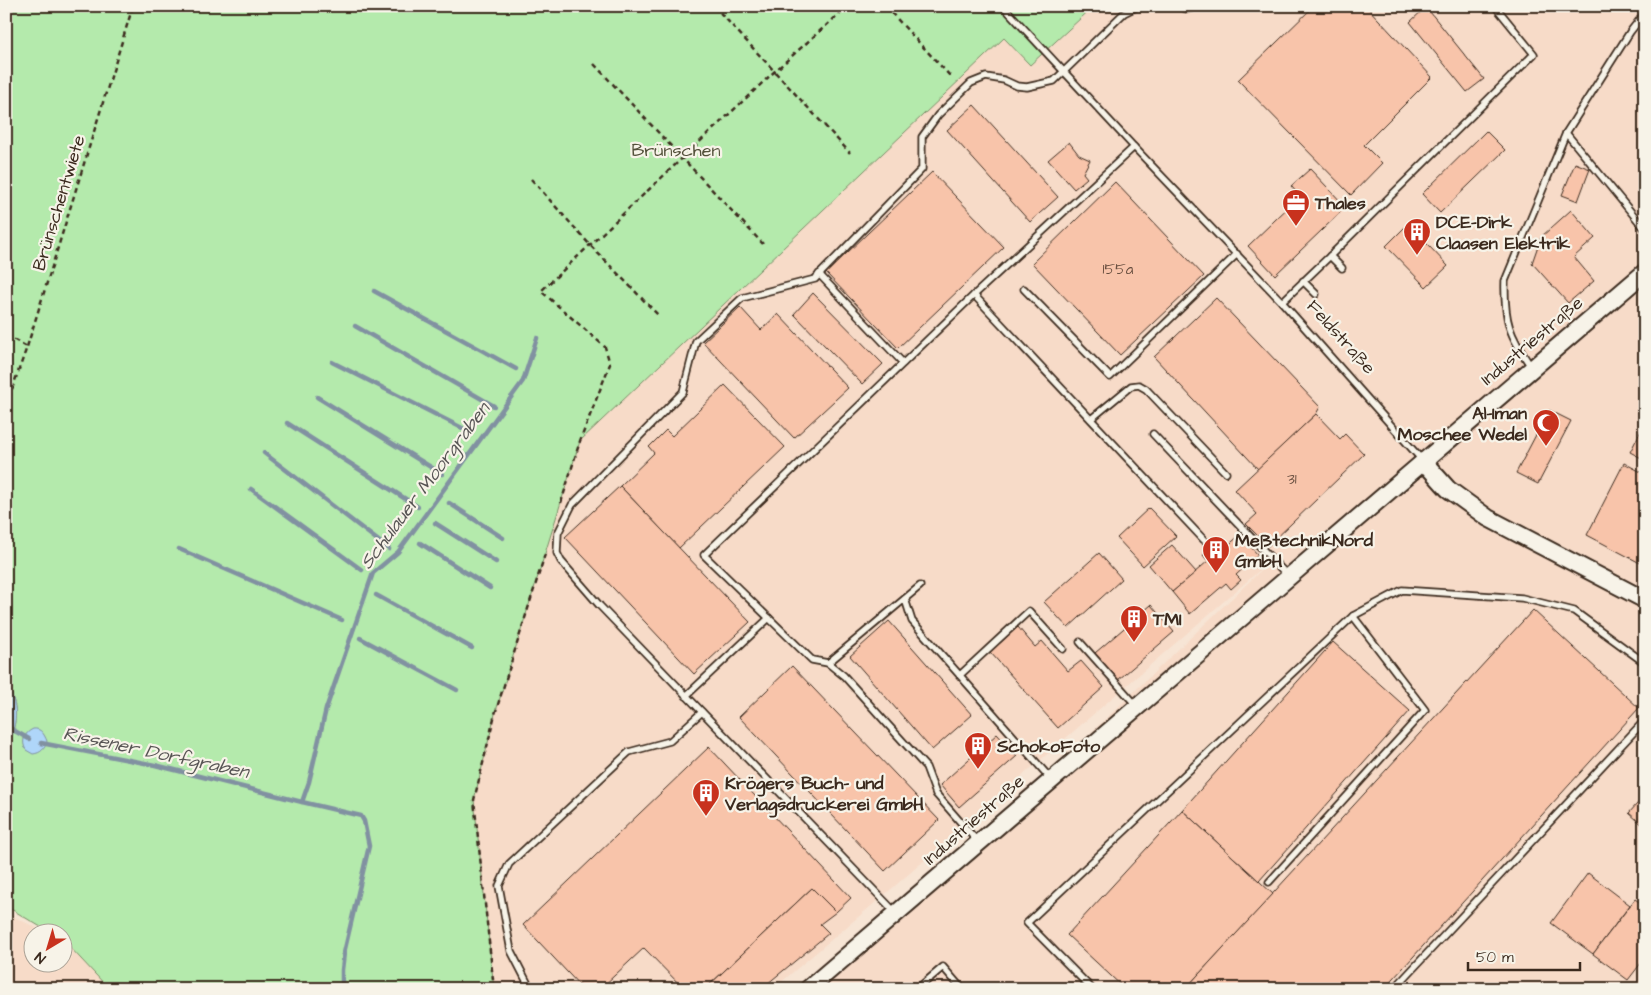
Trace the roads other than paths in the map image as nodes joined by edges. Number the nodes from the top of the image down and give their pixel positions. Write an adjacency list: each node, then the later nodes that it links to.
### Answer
1 (1003, 6): 7 (lane, Feldstraße)
2 (1138, 6): 7 (lane)
3 (1177, 6): 4 (lane)
4 (1201, 6)
5 (1494, 6): 12 (lane)
6 (1645, 13): 8 (lane)
7 (1064, 72): 9 (lane, Feldstraße); 15 (lane)
8 (1566, 133): 10 (lane); 22 (lane)
9 (1134, 147): 11 (lane, Feldstraße); 19 (lane)
10 (1645, 229)
11 (1237, 254): 17 (lane); 20 (lane, Feldstraße)
12 (1330, 256): 13 (lane); 16 (lane)
13 (1342, 268)
14 (1645, 272): 22 (street, Industriestraße)
15 (819, 274): 21 (lane); 39 (lane)
16 (1304, 281): 18 (lane); 20 (lane)
17 (1024, 289)
18 (1316, 294)
19 (974, 295): 21 (lane); 23 (lane)
20 (1282, 302): 25 (lane, Feldstraße)
21 (903, 363): 33 (lane)
22 (1532, 368): 25 (street, Industriestraße)
23 (1091, 419): 26 (lane); 27 (lane)
24 (1153, 434): 28 (lane)
25 (1423, 461): 28 (street, Industriestraße); 31 (street, Feldstraße)
26 (1226, 473)
27 (1204, 540)
28 (1288, 576): 40 (street, Industriestraße)
29 (920, 586): 30 (lane)
30 (905, 599): 36 (lane); 38 (lane)
31 (1645, 600)
32 (1352, 616): 37 (lane); 45 (lane); 51 (lane)
33 (769, 618): 36 (lane); 39 (lane)
34 (1080, 642): 40 (lane)
35 (1063, 649): 38 (lane)
36 (828, 663): 44 (lane)
37 (1645, 663)
38 (960, 674): 43 (lane)
39 (686, 696): 41 (lane)
40 (1137, 706): 43 (street, Industriestraße)
41 (702, 712): 46 (lane); 47 (lane)
42 (1645, 720): 52 (lane)
43 (1052, 780): 44 (street, Industriestraße)
44 (979, 843): 46 (street, Industriestraße)
45 (1269, 882)
46 (896, 913): 48 (street, Industriestraße)
47 (533, 989)
48 (808, 989)
49 (917, 989): 50 (lane)
50 (962, 989)
51 (1092, 989)
52 (1394, 989)

